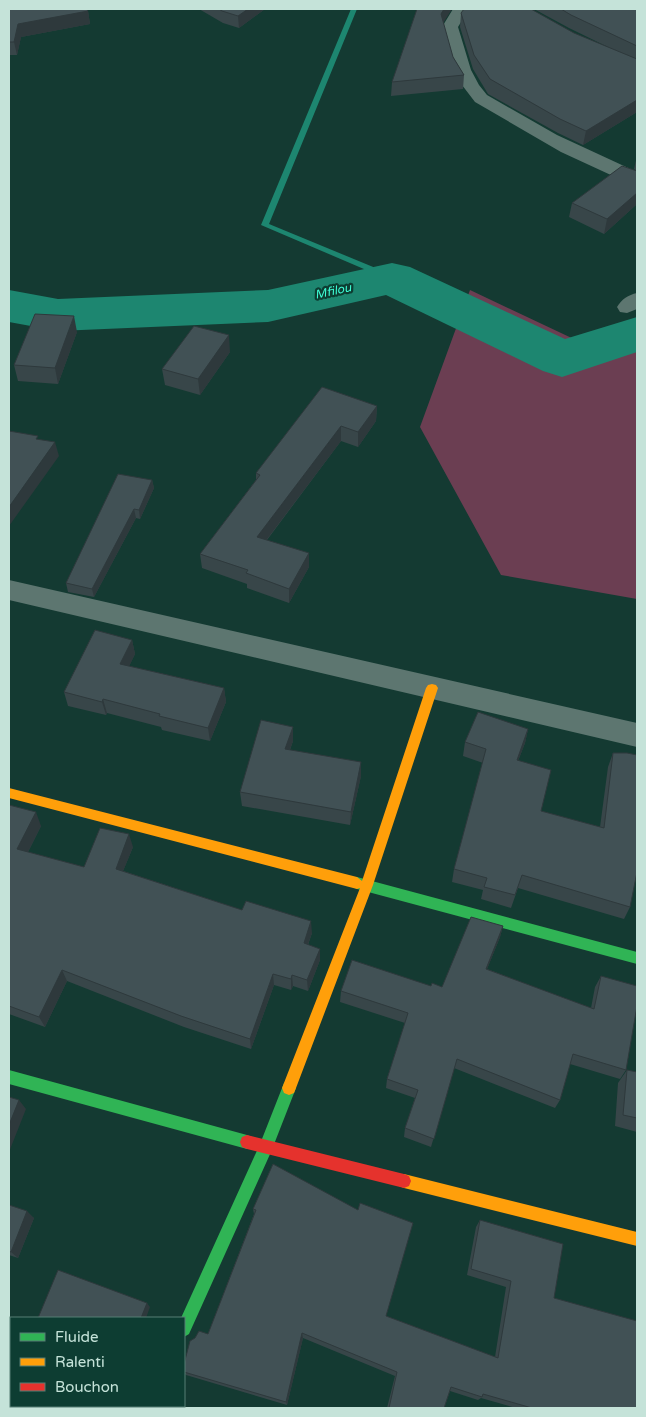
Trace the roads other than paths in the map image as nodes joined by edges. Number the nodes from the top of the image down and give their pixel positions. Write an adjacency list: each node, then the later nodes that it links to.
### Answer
1 (461, 9): 2 (street)
2 (637, 179)
3 (9, 590): 4 (street)
4 (432, 688): 5 (street); 7 (street)
5 (637, 735)
6 (9, 793): 7 (street)
7 (367, 885): 8 (street); 10 (street)
8 (637, 958)
9 (9, 1077): 10 (street)
10 (266, 1147): 11 (street); 12 (street)
11 (637, 1239)
12 (185, 1327)

